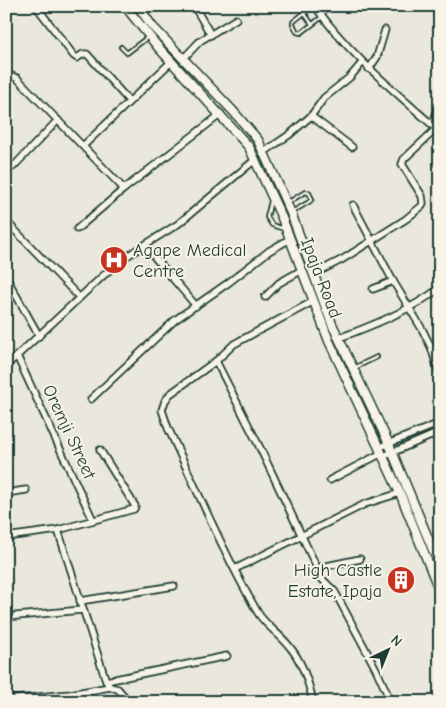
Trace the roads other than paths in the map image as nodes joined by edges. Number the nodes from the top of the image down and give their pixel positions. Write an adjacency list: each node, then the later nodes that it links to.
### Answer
1 (36, 6): 20 (street)
2 (125, 6): 11 (main road, Ipaja Road)
3 (138, 6): 14 (main road, Ipaja Road)
4 (194, 6): 12 (street)
5 (314, 6): 6 (lane); 7 (street)
6 (304, 13): 9 (lane); 9 (lane)
7 (322, 17): 9 (lane); 16 (street)
8 (236, 19): 12 (street)
9 (312, 24)
10 (385, 30): 18 (street)
11 (149, 36): 13 (lane); 15 (main road, Ipaja Road)
12 (211, 36): 14 (street)
13 (121, 47)
14 (183, 59): 28 (main road, Ipaja Road)
15 (172, 61): 20 (street); 22 (main road, Ipaja Road)
16 (362, 63): 18 (street); 23 (street)
17 (6, 64): 19 (lane)
18 (369, 69): 25 (street)
19 (8, 74): 24 (street)
20 (129, 101): 26 (street)
21 (440, 105): 25 (street)
22 (221, 114): 29 (main road, Ipaja Road); 31 (street)
23 (311, 116): 27 (street); 28 (street)
24 (58, 120): 26 (street); 30 (street)
25 (436, 129): 40 (street)
26 (83, 146): 31 (street)
27 (352, 147)
28 (264, 152): 33 (main road, Ipaja Road)
29 (256, 159): 32 (main road, Ipaja Road); 41 (street)
30 (6, 172)
31 (124, 189): 38 (street)
32 (273, 197): 39 (main road, Ipaja Road); 39 (lane)
33 (286, 204): 35 (main road, Ipaja Road); 35 (lane)
34 (353, 205): 40 (street)
35 (291, 213): 37 (main road, Ipaja Road)
36 (6, 221): 48 (street)
37 (296, 228): 39 (main road); 43 (main road, Ipaja Road)
38 (76, 229)
39 (289, 235): 42 (main road, Ipaja Road); 51 (street)
40 (372, 240): 43 (street); 45 (street)
41 (145, 245): 48 (street); 51 (street)
42 (302, 270): 49 (street); 50 (main road, Ipaja Road)
43 (314, 274): 54 (main road, Ipaja Road)
44 (6, 278): 53 (street)
45 (393, 280): 47 (street); 52 (street)
46 (440, 288): 52 (street)
47 (373, 289)
48 (79, 296): 53 (street)
49 (265, 297)
50 (314, 301): 57 (street); 66 (main road, Ipaja Road)
51 (196, 306): 61 (street)
52 (409, 308): 54 (street); 60 (street)
53 (39, 336): 55 (street)
54 (339, 338): 59 (main road, Ipaja Road)
55 (17, 356): 58 (street); 72 (street, Oremji Street)
56 (377, 357): 59 (lane)
57 (216, 362): 74 (street); 79 (street)
58 (6, 366)
59 (353, 368): 64 (main road, Ipaja Road)
60 (440, 376)
61 (91, 399)
62 (440, 423): 64 (street)
63 (440, 432): 67 (street)
64 (389, 444): 66 (street); 67 (main road, Ipaja Road)
65 (100, 450): 72 (street)
66 (382, 452): 67 (street); 68 (street); 71 (main road, Ipaja Road)
67 (393, 452): 77 (main road, Ipaja Road)
68 (330, 480)
69 (26, 490): 70 (street)
70 (6, 493)
71 (400, 493): 74 (street); 81 (main road, Ipaja Road)
72 (93, 520): 73 (street)
73 (58, 530): 75 (street); 82 (street)
74 (302, 536): 78 (street); 79 (street)
75 (6, 537)
76 (360, 559): 78 (street)
77 (440, 567)
78 (316, 568): 91 (street)
79 (235, 569): 90 (street)
80 (174, 586): 82 (street)
81 (440, 592)
82 (80, 601): 83 (street)
83 (82, 610): 84 (street); 86 (street)
84 (6, 616)
85 (227, 656): 86 (street)
86 (106, 681): 87 (street)
87 (110, 687): 88 (street); 89 (street)
88 (6, 700)
89 (129, 702)
90 (313, 702)
91 (391, 702)

